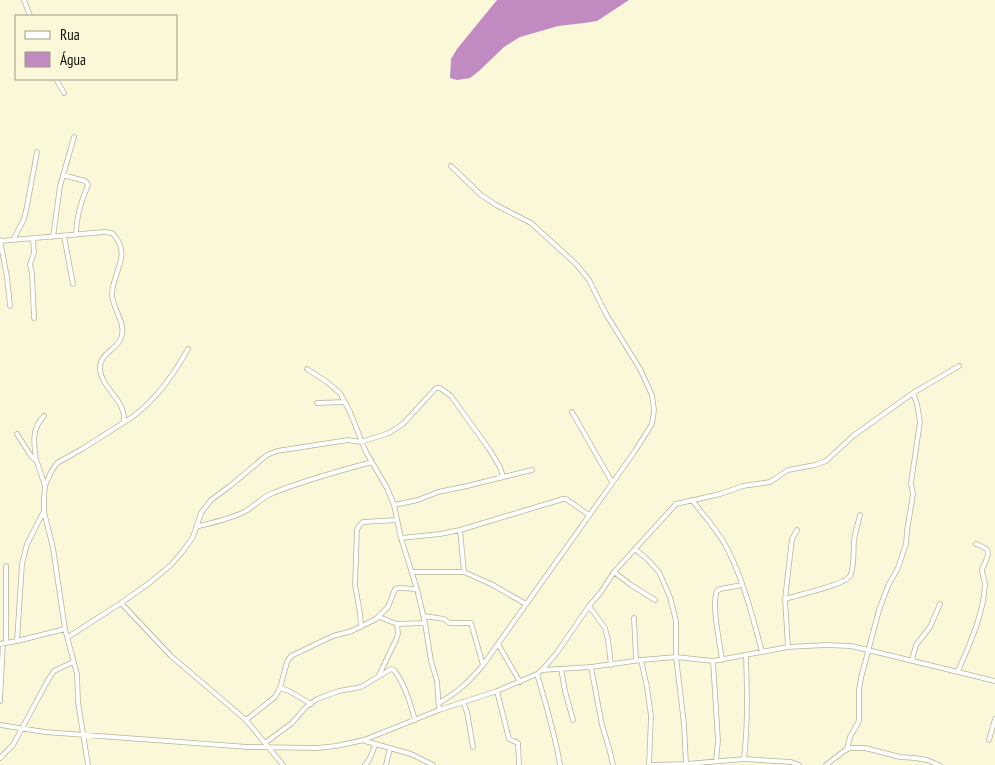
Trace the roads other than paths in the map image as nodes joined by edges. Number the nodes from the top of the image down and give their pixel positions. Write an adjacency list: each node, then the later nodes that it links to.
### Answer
1 (24, 0): 2 (street)
2 (30, 15)
3 (57, 80): 4 (street)
4 (64, 93)
5 (74, 137): 8 (street)
6 (37, 152): 14 (street)
7 (451, 166): 33 (street)
8 (63, 175): 9 (street); 11 (street)
9 (76, 235): 10 (street); 26 (street)
10 (64, 236): 11 (street); 15 (street)
11 (53, 237): 12 (street)
12 (33, 238): 14 (street); 17 (street)
13 (0, 240): 14 (street); 16 (street)
14 (13, 240)
15 (73, 284)
16 (10, 306)
17 (34, 318)
18 (188, 349): 26 (street)
19 (959, 366): 21 (street)
20 (307, 369): 22 (street)
21 (913, 393): 35 (street); 71 (street)
22 (345, 402): 23 (street); 28 (street)
23 (318, 404)
24 (572, 412): 33 (street)
25 (44, 416): 29 (street)
26 (123, 423): 34 (street)
27 (17, 434): 29 (street)
28 (361, 442): 30 (street); 32 (street); 41 (street)
29 (37, 462): 34 (street)
30 (372, 462): 36 (street); 41 (street)
31 (532, 470): 32 (street)
32 (504, 477): 36 (street)
33 (612, 482): 38 (street)
34 (46, 486): 37 (street)
35 (692, 500): 46 (street); 51 (street)
36 (394, 505): 40 (street)
37 (44, 512): 65 (street); 67 (street)
38 (589, 515): 42 (street); 56 (street)
39 (860, 515): 53 (street)
40 (397, 520): 44 (street); 64 (street)
41 (196, 527): 55 (street)
42 (460, 530): 44 (street); 49 (street)
43 (797, 530): 53 (street)
44 (401, 538): 48 (street)
45 (976, 544): 85 (street)
46 (635, 549): 50 (street); 74 (street)
47 (6, 566): 68 (street)
48 (412, 572): 49 (street); 52 (street)
49 (464, 572): 56 (street)
50 (614, 572): 54 (street); 58 (street)
51 (742, 585): 72 (street); 76 (street)
52 (417, 589): 59 (street); 60 (street)
53 (785, 599): 70 (street)
54 (655, 600)
55 (121, 603): 66 (street); 98 (street)
56 (526, 604): 69 (street)
57 (940, 604): 77 (street)
58 (589, 606): 80 (street); 84 (street)
59 (424, 616): 62 (street); 81 (street)
60 (379, 617): 63 (street); 64 (street)
61 (634, 618): 75 (street)
62 (426, 623): 63 (street); 94 (street)
63 (397, 624): 87 (street)
64 (360, 627): 90 (street)
65 (65, 629): 66 (street); 67 (street)
66 (68, 637): 79 (street)
67 (18, 641): 68 (street)
68 (3, 643): 92 (street)
69 (498, 644): 81 (street); 89 (street)
70 (788, 647): 71 (street); 72 (street)
71 (868, 650): 77 (street); 111 (street)
72 (762, 652): 73 (street)
73 (746, 655): 76 (street); 113 (street)
74 (676, 657): 75 (street); 78 (street); 115 (street)
75 (639, 660): 80 (street); 124 (street)
76 (722, 660): 78 (street)
77 (912, 660): 85 (street)
78 (713, 661): 114 (street)
79 (73, 662): 102 (street); 103 (street)
80 (611, 665): 82 (street)
81 (483, 666): 94 (street)
82 (591, 667): 83 (street); 123 (street)
83 (561, 669): 84 (street); 100 (street)
84 (542, 670): 86 (street)
85 (958, 671): 88 (street)
86 (537, 674): 89 (street); 122 (street)
87 (378, 677): 95 (street); 99 (street)
88 (995, 681)
89 (520, 682): 91 (street)
90 (280, 688): 95 (street); 98 (street)
91 (497, 691): 93 (street); 121 (street)
92 (0, 701)
93 (463, 702): 96 (street); 108 (street)
94 (439, 703): 96 (street)
95 (310, 704): 106 (street)
96 (439, 710): 99 (street)
97 (995, 719): 105 (street)
98 (246, 720): 106 (street)
99 (415, 720): 104 (street)
100 (573, 720)
101 (0, 726): 102 (street)
102 (22, 728): 103 (street); 112 (street)
103 (83, 734): 109 (street); 116 (street)
104 (364, 740): 107 (street); 109 (street)
105 (989, 740)
106 (265, 743): 109 (street)
107 (375, 744): 110 (street); 118 (street)
108 (473, 747)
109 (269, 748): 117 (street)
110 (390, 748): 119 (street); 120 (street)
111 (847, 749): 126 (street); 127 (street)
112 (0, 758)
113 (744, 759): 114 (street); 125 (street)
114 (716, 761): 115 (street)
115 (686, 764): 124 (street)
116 (88, 765)
117 (283, 765)
118 (365, 765)
119 (386, 765)
120 (433, 765)
121 (518, 765)
122 (560, 765)
123 (613, 765)
124 (650, 765)
125 (799, 765)
126 (826, 765)
127 (939, 765)

